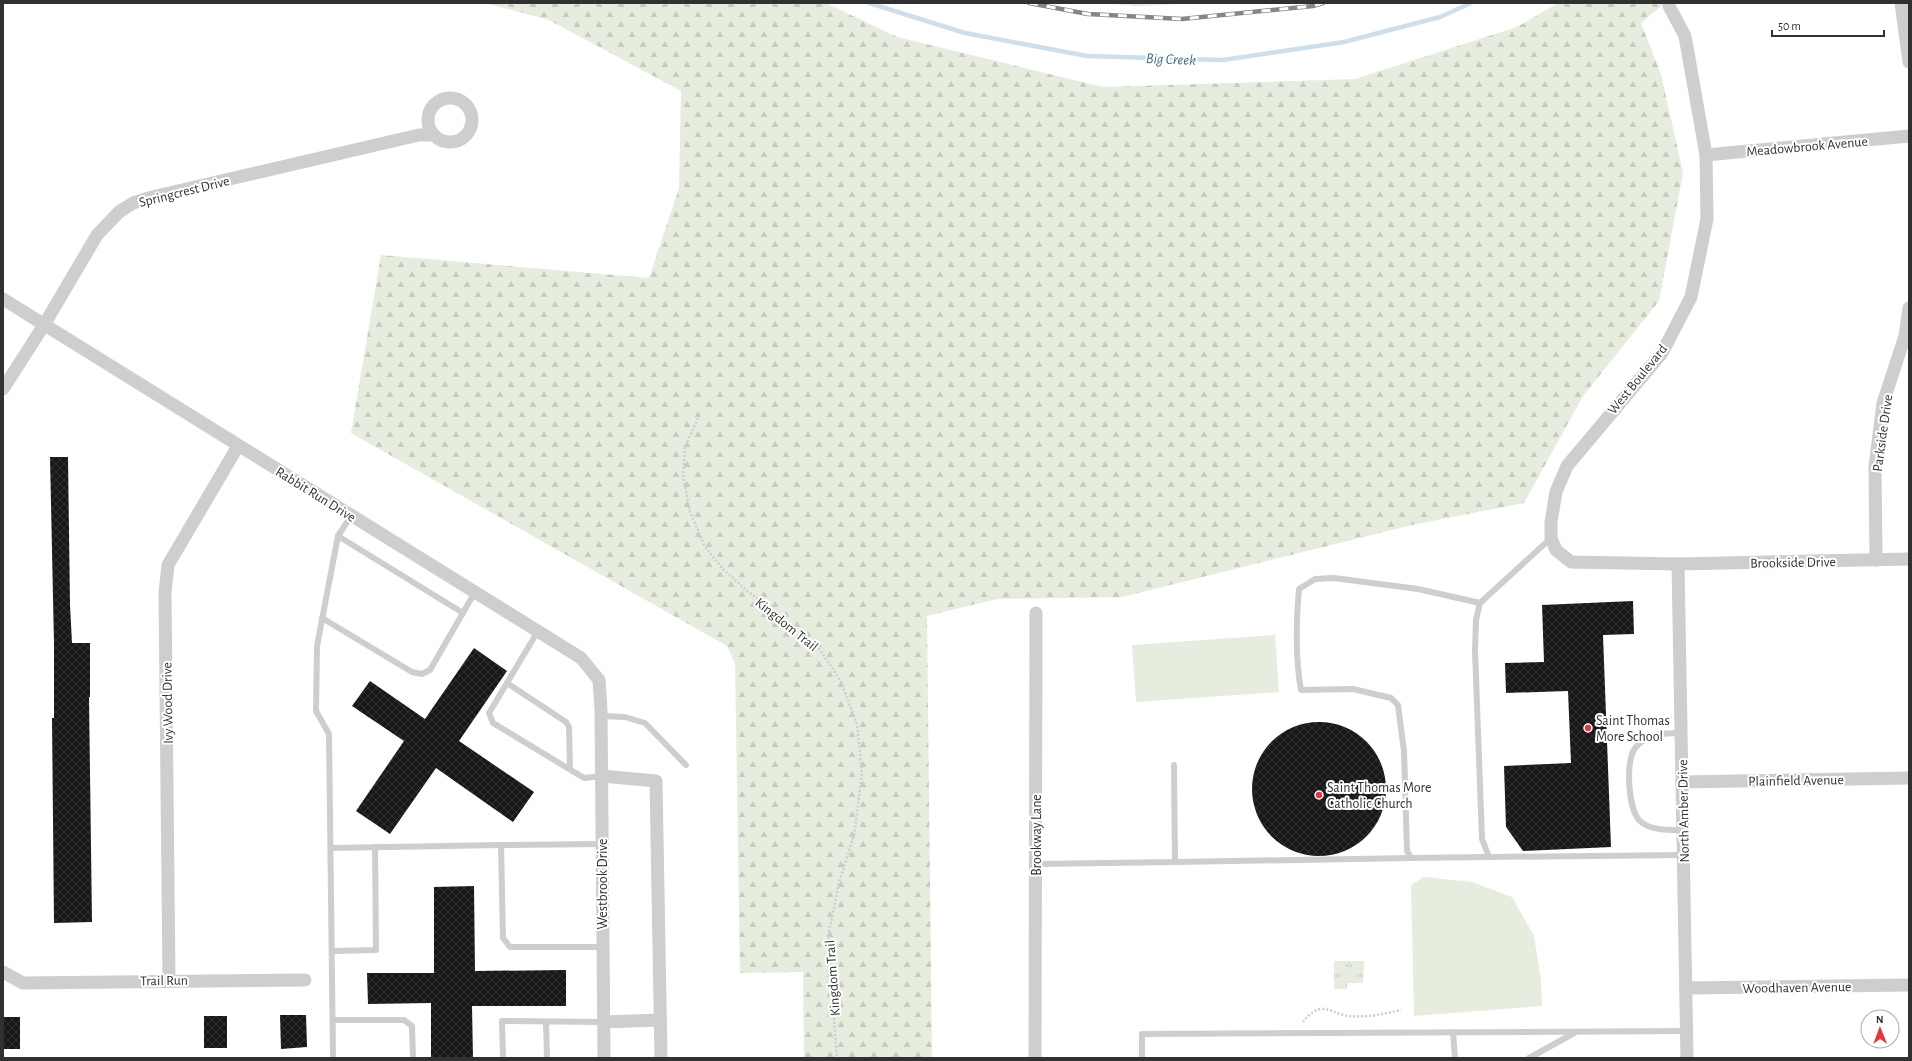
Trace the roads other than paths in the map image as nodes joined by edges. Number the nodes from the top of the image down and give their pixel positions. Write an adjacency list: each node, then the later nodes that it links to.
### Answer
1 (1901, 3): 3 (street)
2 (1669, 6): 6 (street, West Boulevard)
3 (1909, 62)
4 (434, 135): 9 (street, Springcrest Drive)
5 (1909, 136): 6 (street, Meadowbrook Avenue)
6 (1706, 155): 15 (street, West Boulevard)
7 (3, 299): 9 (street, Rabbit Run Drive)
8 (1909, 308): 10 (street, Parkside Drive)
9 (44, 325): 11 (street, Springcrest Drive); 12 (street, Rabbit Run Drive)
10 (1907, 336): 17 (street, Parkside Drive)
11 (3, 389)
12 (238, 446): 13 (street, Rabbit Run Drive); 47 (street, Ivy Wood Drive)
13 (351, 516): 14 (lane); 19 (street, Rabbit Run Drive)
14 (338, 536): 21 (lane); 23 (lane)
15 (1551, 538): 18 (street); 20 (lane)
16 (1909, 559): 17 (street, Brookside Drive)
17 (1876, 560): 18 (street, Brookside Drive)
18 (1678, 564): 27 (street, North Amber Drive)
19 (475, 592): 21 (lane); 24 (street, Rabbit Run Drive)
20 (1480, 603): 40 (lane); 41 (lane)
21 (463, 613): 23 (lane)
22 (1036, 613): 43 (street, Brookway Lane)
23 (322, 618): 38 (lane)
24 (538, 631): 25 (lane); 26 (street, Rabbit Run Drive)
25 (507, 683): 30 (lane); 30 (lane)
26 (601, 713): 28 (lane); 31 (street, Westbrook Drive)
27 (1681, 733): 33 (street, North Amber Drive); 34 (lane)
28 (686, 765)
29 (1174, 765): 42 (lane)
30 (570, 770): 31 (lane)
31 (602, 776): 35 (street, Westbrook Drive); 52 (street)
32 (1909, 778): 33 (street, Plainfield Avenue)
33 (1682, 782): 34 (street, North Amber Drive)
34 (1683, 830): 39 (street, North Amber Drive)
35 (602, 844): 36 (lane); 44 (street, Westbrook Drive)
36 (501, 845): 37 (lane); 44 (lane)
37 (375, 847): 38 (lane); 45 (lane)
38 (331, 848): 45 (lane)
39 (1684, 855): 40 (lane); 50 (street, North Amber Drive)
40 (1489, 857): 41 (lane)
41 (1411, 858): 42 (lane)
42 (1175, 862): 43 (lane)
43 (1036, 864): 64 (street, Brookway Lane)
44 (603, 947): 54 (street, Westbrook Drive)
45 (332, 951): 51 (lane)
46 (3, 972): 47 (street, Trail Run)
47 (169, 980): 48 (street, Trail Run)
48 (305, 980)
49 (1909, 985): 50 (street, Woodhaven Avenue)
50 (1686, 988): 56 (street, North Amber Drive)
51 (333, 1020): 58 (lane); 59 (lane)
52 (660, 1020): 54 (street); 63 (street)
53 (546, 1022): 54 (lane); 60 (lane); 61 (lane)
54 (603, 1022): 62 (street, Westbrook Drive)
55 (1577, 1031): 56 (lane); 57 (lane); 67 (lane)
56 (1687, 1031): 68 (street, North Amber Drive)
57 (1453, 1032): 65 (lane); 66 (lane)
58 (333, 1058)
59 (413, 1058)
60 (503, 1058)
61 (547, 1058)
62 (604, 1058)
63 (660, 1058)
64 (1035, 1058)
65 (1142, 1058)
66 (1455, 1058)
67 (1529, 1058)
68 (1687, 1058)

